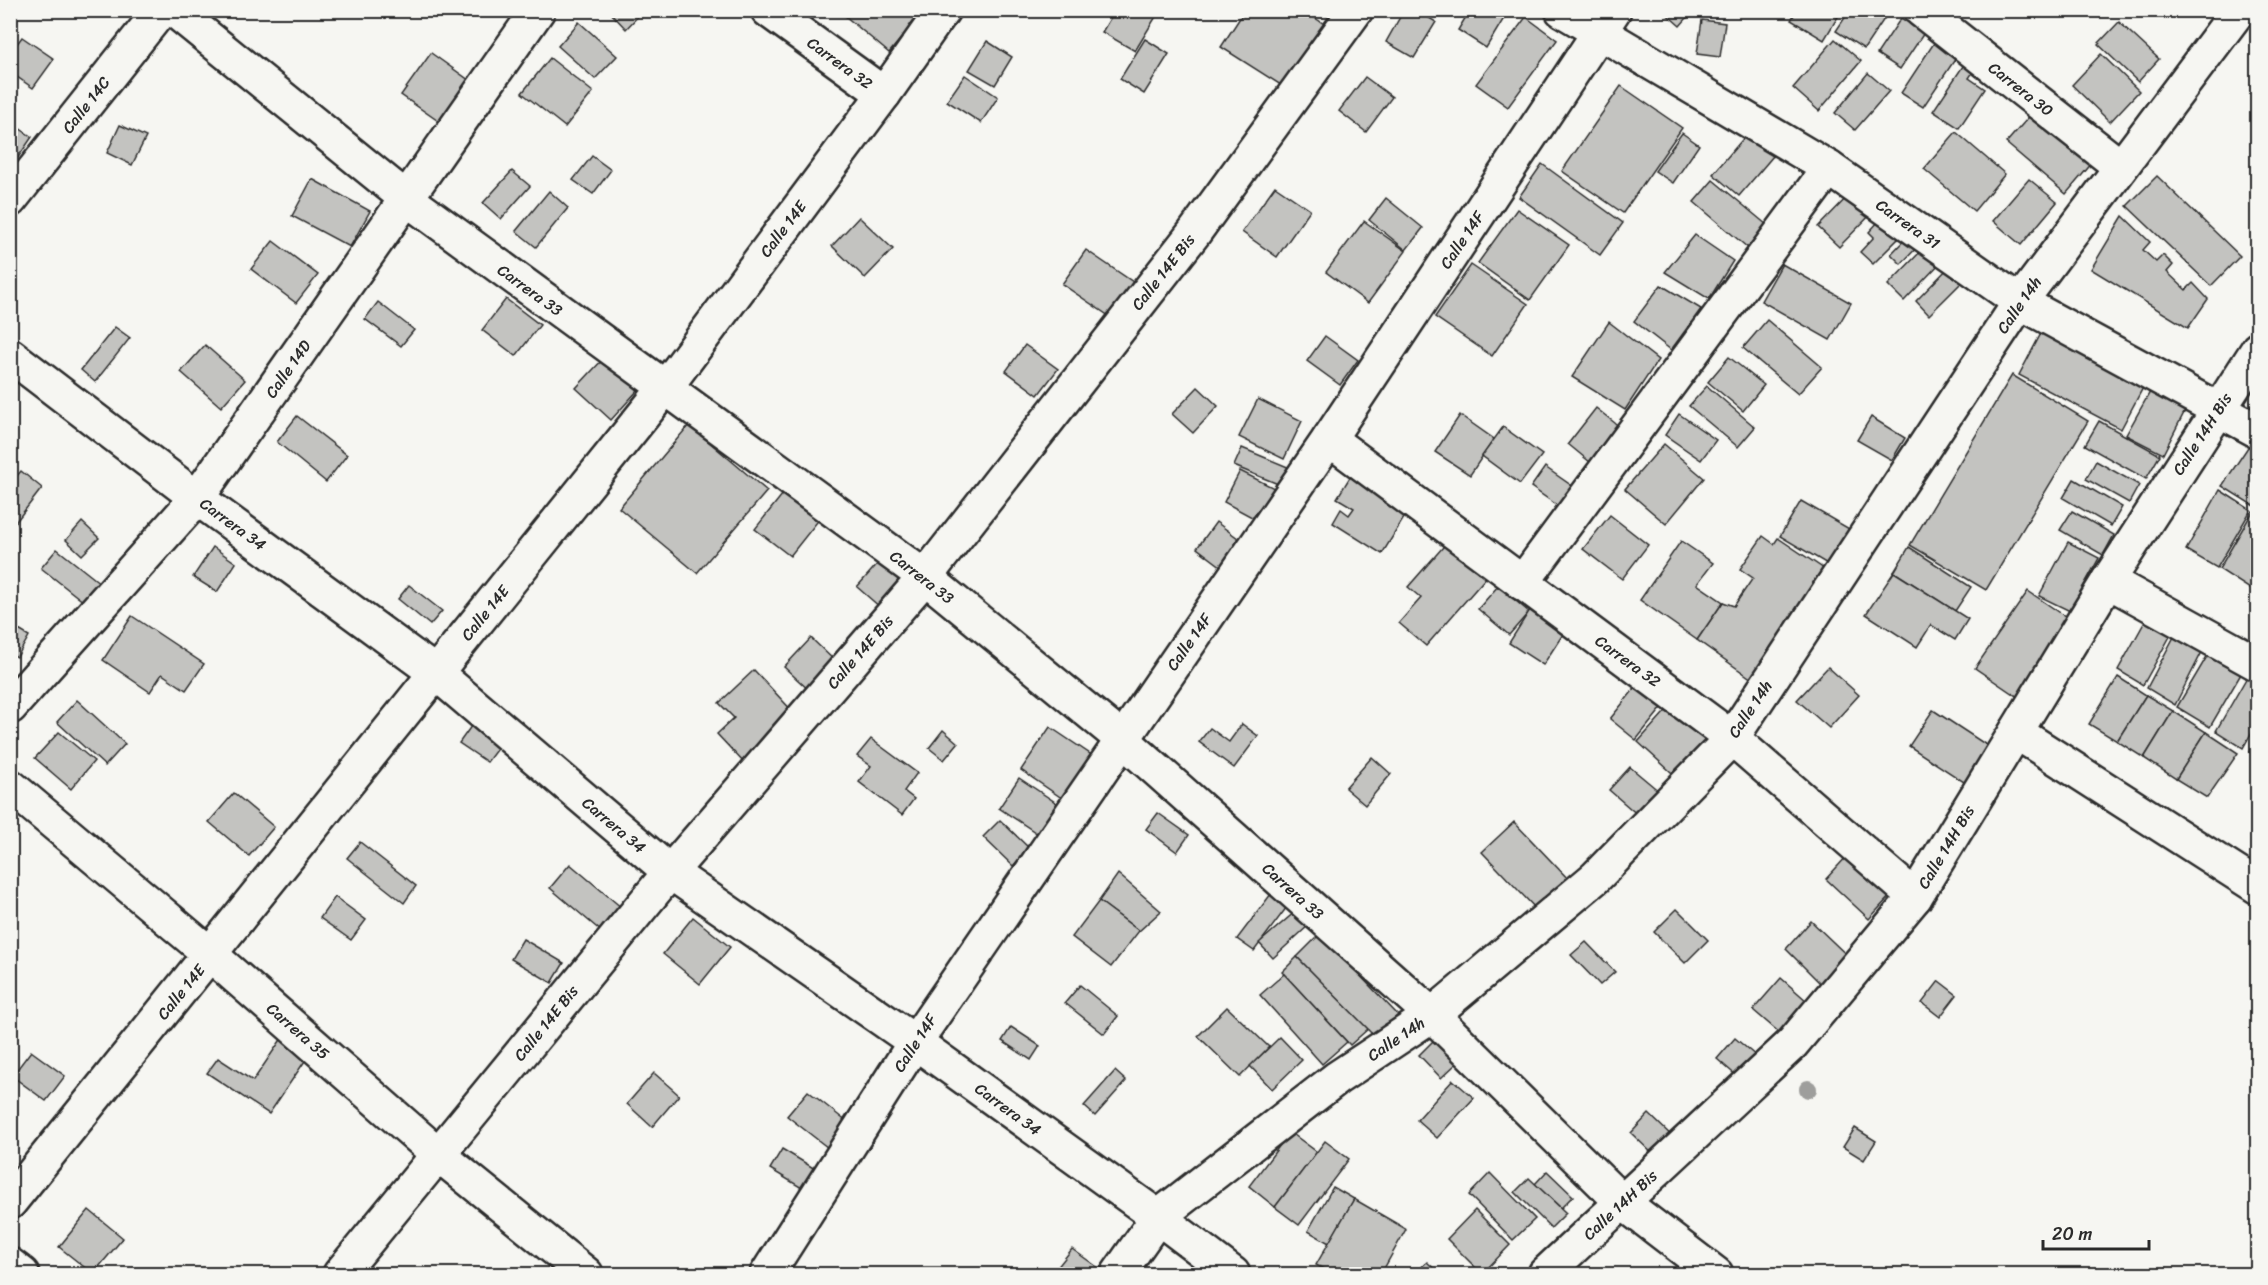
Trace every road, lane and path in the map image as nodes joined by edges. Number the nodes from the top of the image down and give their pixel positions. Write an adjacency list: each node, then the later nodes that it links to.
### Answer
1 (161, 10): 15 (street, Calle 14C)
2 (174, 10): 14 (street, Carrera 33)
3 (538, 10): 14 (street, Calle 14D)
4 (768, 10): 11 (street, Carrera 32)
5 (942, 10): 11 (street, Calle 14E)
6 (1356, 10): 24 (street, Calle 14E Bis)
7 (1562, 10): 10 (street, Carrera 31)
8 (1921, 10): 12 (street, Carrera 30)
9 (2239, 10): 12 (street, Calle 14h)
10 (1607, 22): 13 (street, Carrera 31); 22 (street, Calle 14F)
11 (884, 94): 19 (street, Calle 14E)
12 (2121, 167): 16 (street, Calle 14h)
13 (1829, 168): 16 (street, Carrera 31); 26 (street)
14 (407, 199): 19 (street, Carrera 33); 23 (street, Calle 14D)
15 (10, 201)
16 (2020, 302): 20 (street, Carrera 31); 31 (street, Calle 14h)
17 (2258, 349): 20 (street, Calle 14H Bis)
18 (10, 355): 23 (street, Carrera 34)
19 (665, 388): 24 (street, Carrera 33); 28 (street, Calle 14E)
20 (2217, 410): 21 (street, Carrera 31); 25 (street, Calle 14H Bis)
21 (2258, 431)
22 (1329, 440): 26 (street, Carrera 32); 32 (street, Calle 14F)
23 (198, 498): 28 (street, Carrera 34); 29 (street, Calle 14D)
24 (925, 577): 32 (street, Carrera 33); 34 (street, Calle 14E Bis)
25 (2108, 580): 27 (street); 30 (street, Calle 14H Bis)
26 (1522, 583): 31 (street, Carrera 32)
27 (2258, 663)
28 (436, 673): 34 (street, Carrera 34); 37 (street, Calle 14E)
29 (10, 707)
30 (2016, 732): 35 (street); 36 (street, Calle 14H Bis)
31 (1732, 738): 36 (street, Carrera 32); 38 (street, Calle 14h)
32 (1122, 739): 38 (street, Carrera 33); 39 (street, Calle 14F)
33 (10, 786): 37 (street, Carrera 35)
34 (670, 872): 39 (street, Carrera 34); 40 (street, Calle 14E Bis)
35 (2258, 887)
36 (1915, 897): 42 (street, Calle 14H Bis)
37 (211, 955): 40 (street, Carrera 35); 41 (street, Calle 14E)
38 (1432, 1015): 42 (street, Carrera 33); 43 (street, Calle 14h)
39 (915, 1042): 43 (street, Carrera 34); 48 (street, Calle 14F)
40 (439, 1155): 46 (street, Calle 14E Bis); 47 (street, Carrera 35)
41 (10, 1202)
42 (1622, 1202): 51 (street, Calle 14H Bis); 52 (street, Carrera 33)
43 (1158, 1217): 49 (street, Calle 14h); 50 (street, Carrera 34)
44 (10, 1265): 45 (street)
45 (22, 1275)
46 (340, 1275)
47 (586, 1275)
48 (767, 1275)
49 (1118, 1275)
50 (1233, 1275)
51 (1545, 1275)
52 (1716, 1275)

